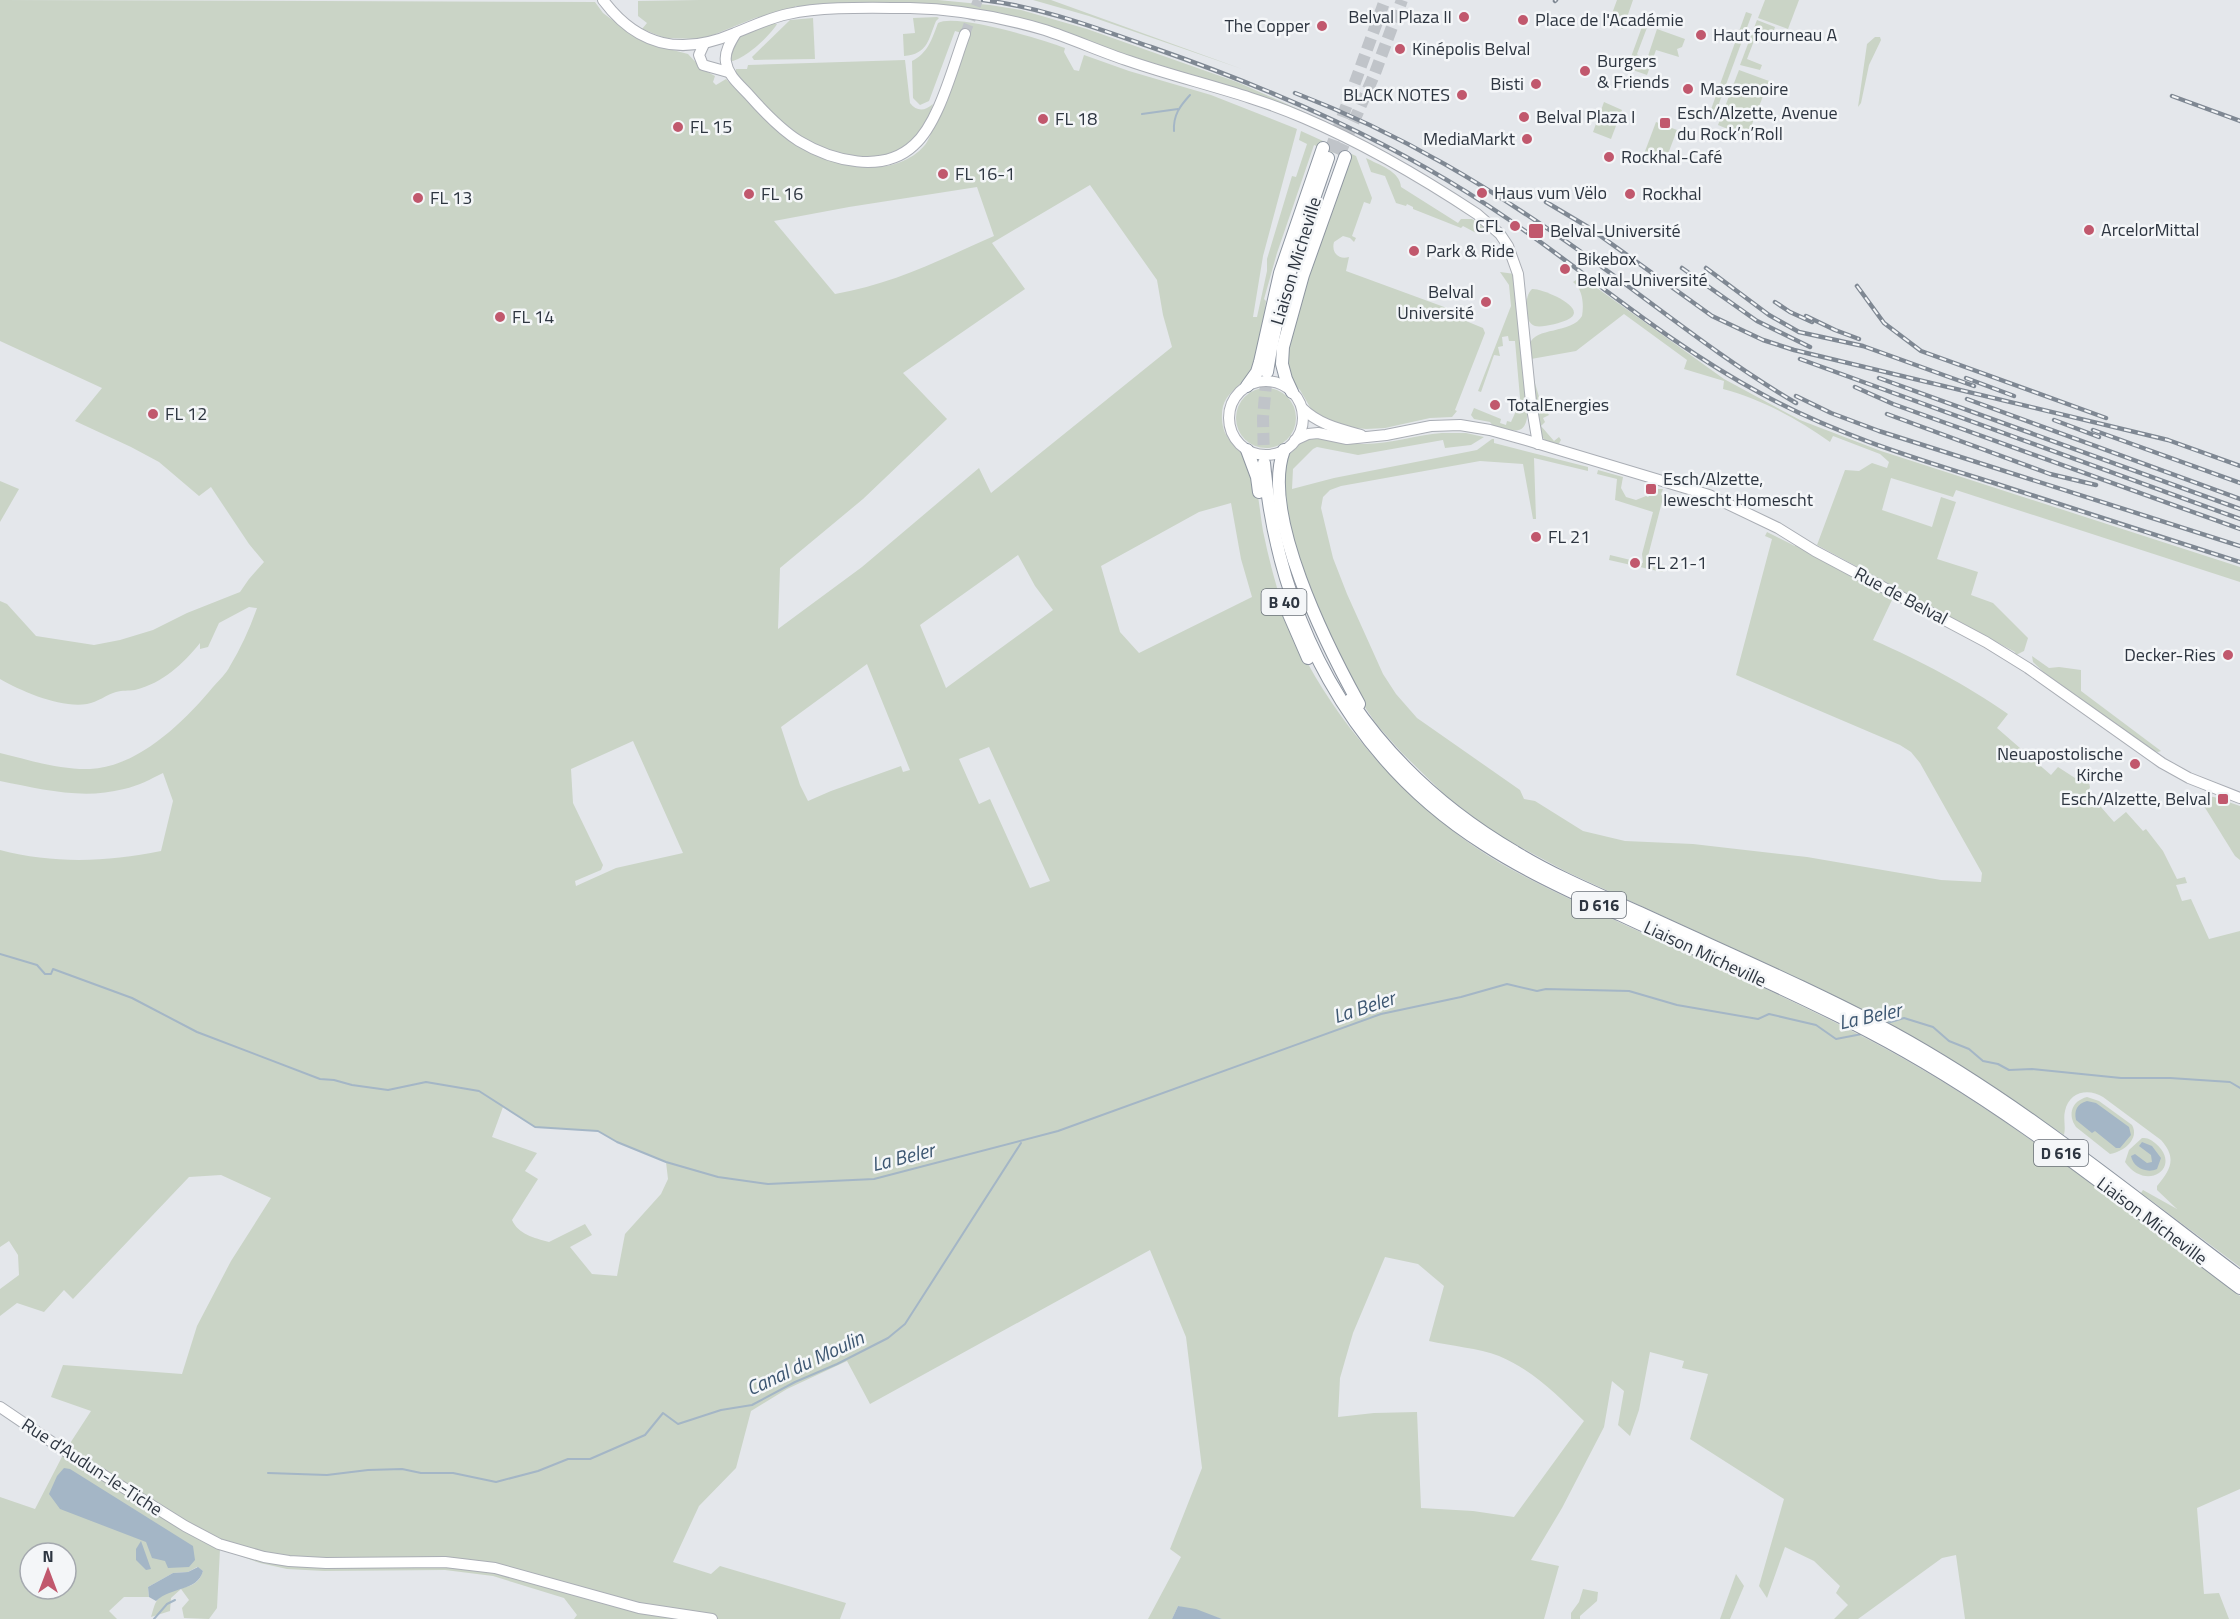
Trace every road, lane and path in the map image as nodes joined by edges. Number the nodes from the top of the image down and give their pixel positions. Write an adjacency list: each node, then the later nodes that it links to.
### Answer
1 (603, 0): 5 (main road)
2 (736, 33): 4 (main road); 7 (main road); 14 (main road)
3 (965, 34): 9 (main road)
4 (709, 43): 5 (main road); 6 (main road); 7 (main road)
5 (684, 47): 6 (main road)
6 (699, 55): 8 (main road)
7 (725, 57): 8 (main road); 9 (main road)
8 (717, 68): 9 (main road)
9 (728, 72)
10 (1334, 153): 11 (highway, Liaison Micheville); 12 (highway); 13 (highway)
11 (1270, 372)
12 (1247, 386): 13 (main road); 22 (main road)
13 (1292, 392): 15 (main road)
14 (1531, 402): 16 (main road); 21 (main road)
15 (1302, 408): 18 (main road); 19 (main road)
16 (1528, 426): 17 (main road); 20 (main road)
17 (1508, 435): 18 (main road, Rue de Belval); 20 (main road, Rue de Belval)
18 (1370, 437): 19 (main road)
19 (1295, 440): 23 (main road)
20 (1526, 440): 21 (main road, Rue de Belval)
21 (1538, 444): 26 (main road, Rue de Belval)
22 (1247, 450): 23 (main road); 25 (highway, B 40)
23 (1284, 450): 25 (highway, B 40)
24 (1267, 463): 25 (highway, Liaison Micheville / B 40)
25 (1369, 732): 27 (highway, Liaison Micheville / D 616)
26 (2240, 798)
27 (1873, 1028): 28 (highway, Liaison Micheville / D 616); 29 (highway, Liaison Micheville / D 616)
28 (2240, 1277)
29 (2240, 1288)
30 (0, 1407): 31 (main road, Rue d'Audun-le-Tiche)
31 (712, 1619)

